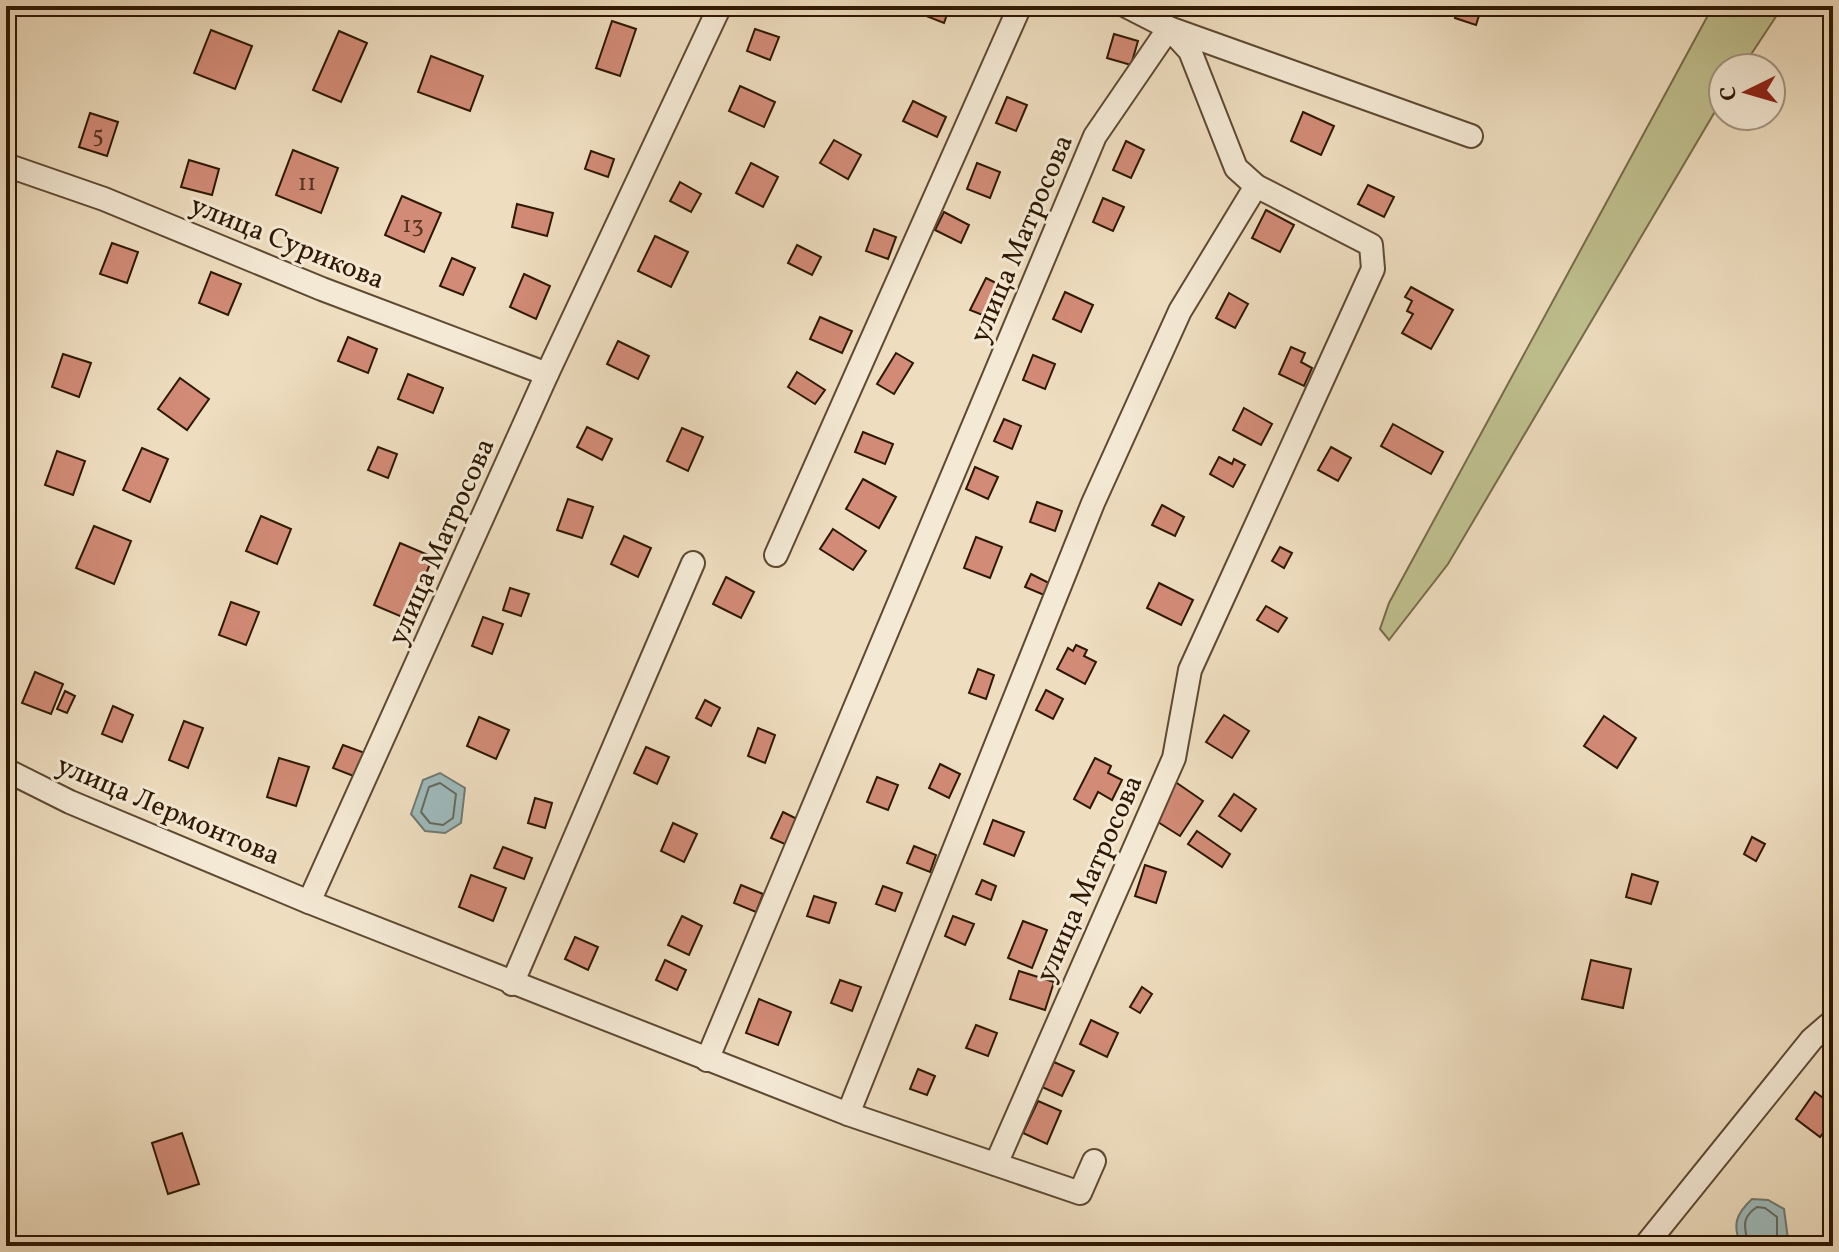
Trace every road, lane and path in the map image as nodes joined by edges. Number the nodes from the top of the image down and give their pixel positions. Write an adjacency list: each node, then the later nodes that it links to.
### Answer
1 (720, 6): 8 (street, улица Матросова)
2 (1020, 6): 9 (street)
3 (1126, 6): 4 (street, улица Матросова)
4 (1169, 28): 5 (street, улица Матросова); 7 (street, улица Матросова); 15 (street, улица Матросова)
5 (1471, 136)
6 (6, 165): 8 (street, улица Сурикова)
7 (1256, 186): 16 (street); 18 (street, улица Матросова)
8 (547, 374): 12 (street, улица Матросова)
9 (776, 555)
10 (693, 563): 13 (street)
11 (6, 770): 12 (street, улица Лермонтова)
12 (309, 902): 13 (street)
13 (512, 984): 15 (street)
14 (1833, 1021): 19 (street)
15 (707, 1060): 16 (street)
16 (848, 1114): 18 (street)
17 (1094, 1161): 18 (street)
18 (996, 1164)
19 (1645, 1246)

